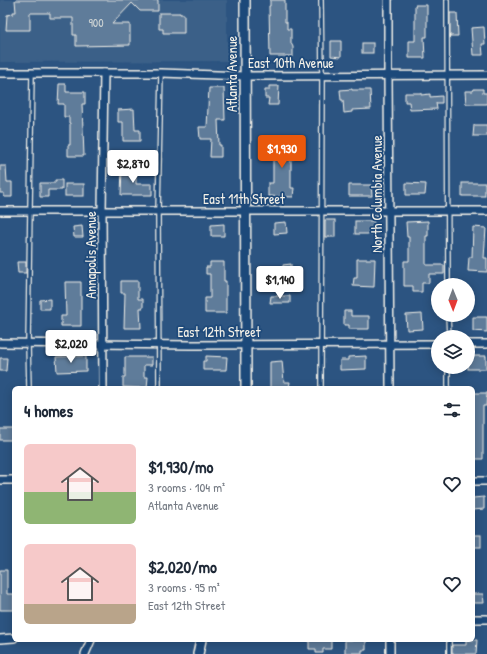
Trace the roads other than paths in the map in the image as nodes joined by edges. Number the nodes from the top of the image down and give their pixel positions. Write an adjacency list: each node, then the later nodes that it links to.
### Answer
1 (245, 0): 13 (street, Atlanta Avenue)
2 (320, 0): 10 (lane)
3 (388, 0): 11 (street, North Columbia Avenue)
4 (447, 0): 9 (lane)
5 (104, 73): 6 (street, East 10th Avenue); 8 (street, East 10th Avenue); 14 (street, Annapolis Avenue)
6 (161, 73): 13 (street, East 10th Avenue); 17 (lane)
7 (0, 74): 8 (street, East 10th Avenue)
8 (32, 74): 16 (lane)
9 (448, 74): 11 (street, East 10th Avenue); 12 (street, East 10th Avenue); 20 (lane)
10 (322, 75): 11 (street, East 10th Avenue); 13 (street, East 10th Avenue); 18 (lane)
11 (388, 75): 19 (street, North Columbia Avenue)
12 (487, 75)
13 (245, 76): 22 (street, Atlanta Avenue)
14 (102, 210): 16 (street, East 11th Street); 17 (street, East 11th Street); 26 (street, Annapolis Avenue)
15 (0, 211): 16 (street, East 11th Street)
16 (30, 211): 25 (lane)
17 (158, 211): 22 (street, East 11th Street); 27 (lane)
18 (321, 211): 19 (street, East 11th Street); 22 (street, East 11th Street); 29 (lane)
19 (389, 211): 20 (street, East 11th Street); 30 (street, North Columbia Avenue)
20 (448, 211): 21 (street, East 11th Street); 23 (lane)
21 (487, 211)
22 (246, 212): 28 (street, Atlanta Avenue)
23 (448, 278)
24 (0, 343): 25 (street, East 12th Street)
25 (28, 344): 26 (street, East 12th Street); 35 (lane)
26 (103, 344): 27 (street, East 12th Street); 36 (street, Annapolis Avenue)
27 (159, 344): 28 (street, East 12th Street); 37 (lane)
28 (246, 344): 29 (street, East 12th Street); 38 (street, Atlanta Avenue)
29 (320, 344): 30 (street, East 12th Street); 39 (lane)
30 (390, 344): 31 (street, East 12th Street); 40 (street, North Columbia Avenue)
31 (431, 344)
32 (475, 344): 33 (street)
33 (487, 344)
34 (448, 374): 41 (lane)
35 (29, 386)
36 (103, 386)
37 (159, 386)
38 (246, 386)
39 (320, 386)
40 (390, 386)
41 (448, 386)
42 (0, 480): 43 (street)
43 (12, 480)
44 (475, 481): 45 (street)
45 (487, 481)
46 (475, 619): 47 (street)
47 (487, 619)
48 (12, 638): 49 (street)
49 (0, 639)
50 (90, 642): 54 (street)
51 (201, 642): 55 (street)
52 (390, 642): 56 (street)
53 (449, 642): 57 (lane)
54 (85, 654)
55 (198, 654)
56 (390, 654)
57 (449, 654)

